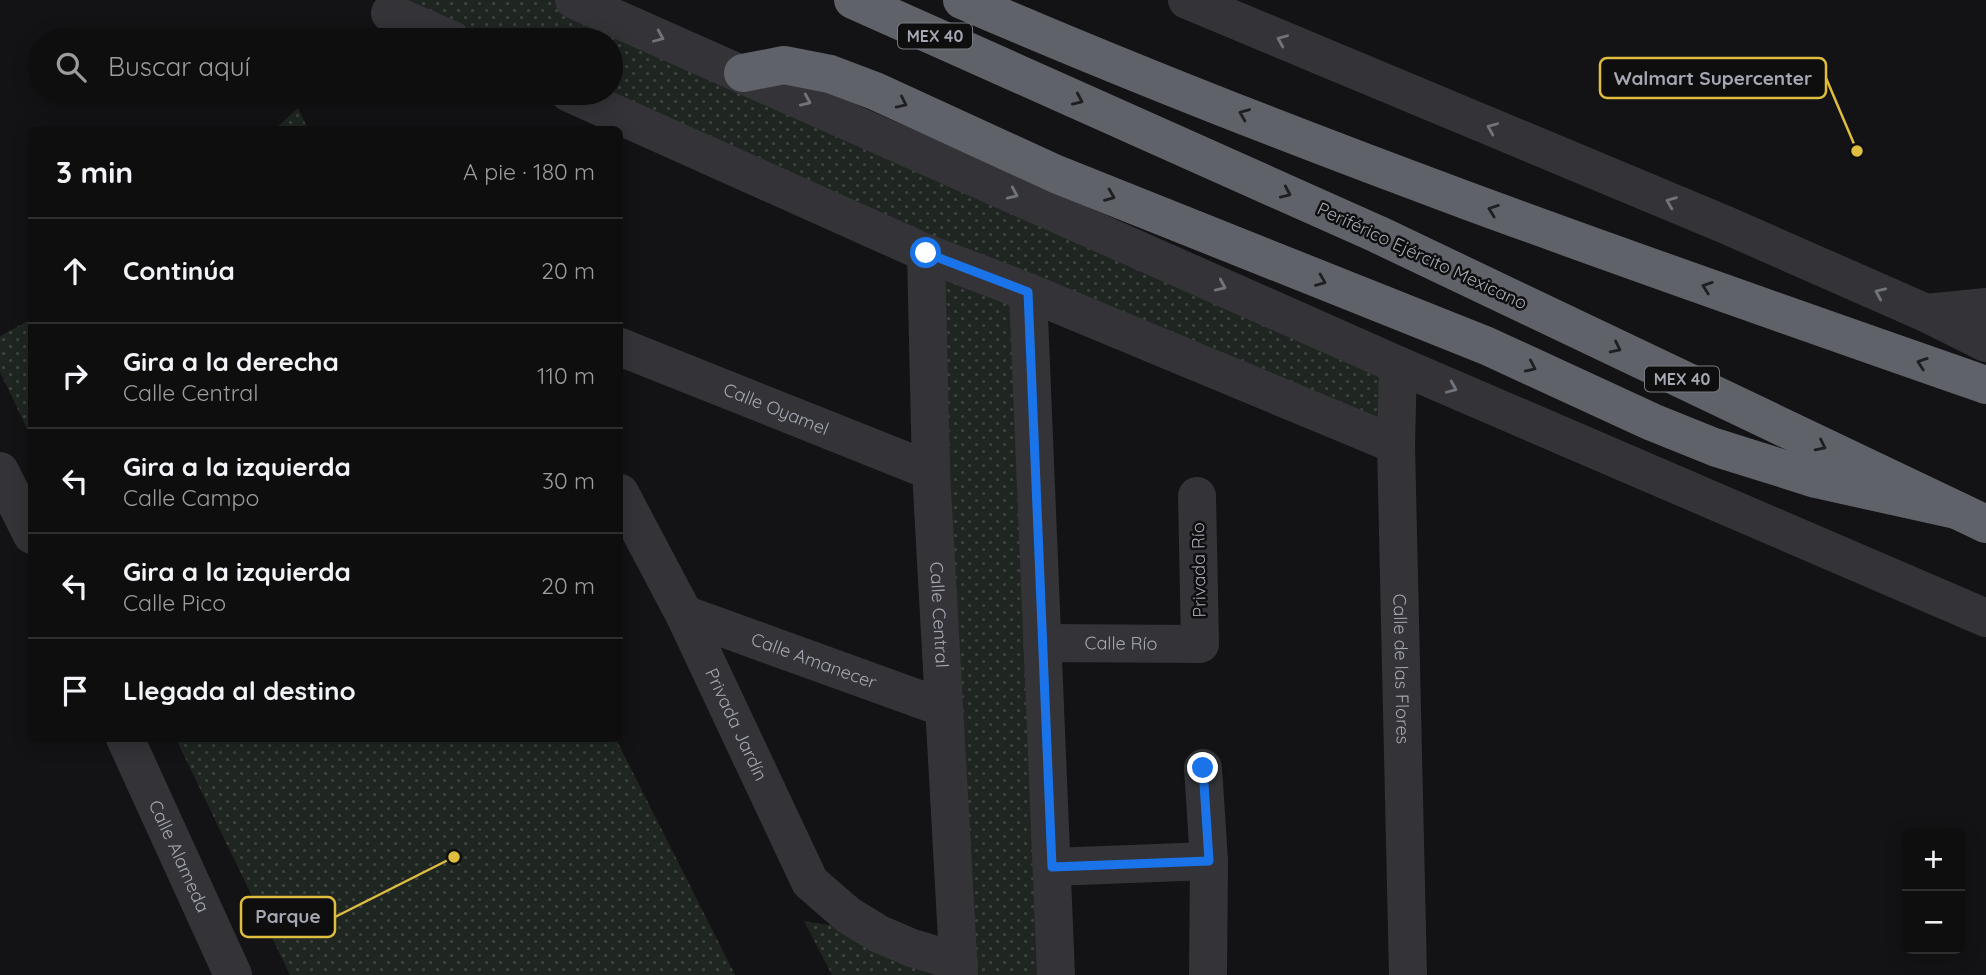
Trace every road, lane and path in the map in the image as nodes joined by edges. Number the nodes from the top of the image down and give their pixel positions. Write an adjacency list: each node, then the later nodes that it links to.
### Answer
1 (574, 0): 7 (street, one-way to 7)
2 (853, 0): 22 (highway, Periférico Ejército Mexicano / MEX 40, one-way to 22)
3 (962, 0): 16 (highway, MEX 40, one-way to 3)
4 (1186, 0): 12 (street, one-way to 4)
5 (390, 13): 6 (street)
6 (424, 28)
7 (743, 73): 15 (street, one-way to 15); 22 (highway, one-way to 22)
8 (596, 105): 9 (street)
9 (926, 253): 10 (street); 19 (street, Calle Central)
10 (1028, 292): 17 (street); 26 (street)
11 (1986, 307): 12 (street)
12 (1926, 313): 13 (street)
13 (1986, 343)
14 (623, 348): 19 (street, Calle Oyamel)
15 (1398, 365): 17 (street, Calle de las Flores); 25 (street, one-way to 25)
16 (1986, 386)
17 (1396, 445): 37 (street, Calle de las Flores)
18 (0, 471): 23 (street)
19 (931, 471): 28 (street, Calle Central)
20 (1197, 496): 27 (street, Privada Río)
21 (623, 499): 24 (street, Privada Jardín)
22 (1971, 517)
23 (28, 527)
24 (684, 614): 28 (street, Calle Amanecer); 33 (street, Privada Jardín)
25 (1986, 618)
26 (1042, 642): 27 (street, Calle Río); 32 (street)
27 (1200, 644)
28 (944, 708): 33 (street, Calle Central)
29 (127, 742): 34 (street, Calle Alameda)
30 (1203, 768): 31 (street)
31 (1209, 861): 32 (street); 36 (street)
32 (1052, 867): 35 (street)
33 (959, 968)
34 (233, 975)
35 (1056, 975)
36 (1208, 975)
37 (1408, 975)

